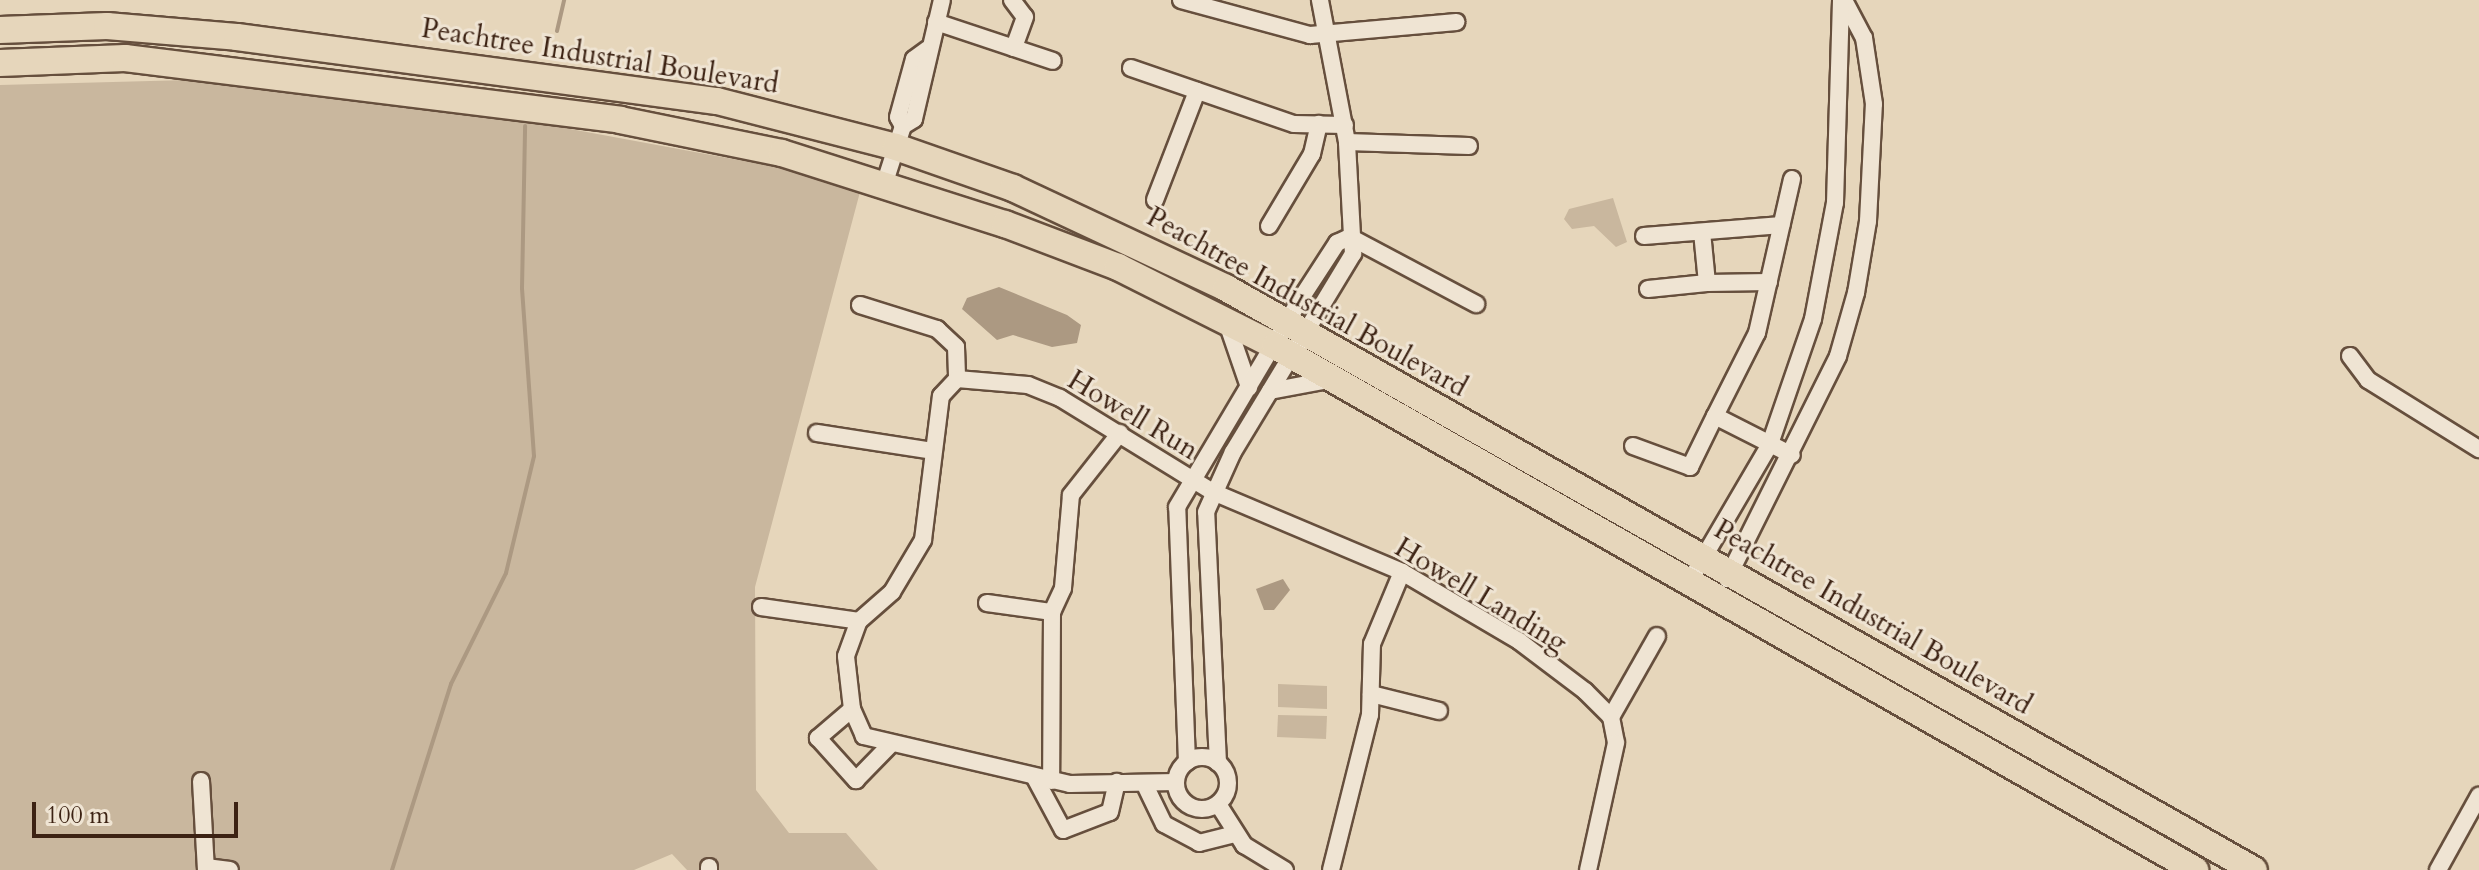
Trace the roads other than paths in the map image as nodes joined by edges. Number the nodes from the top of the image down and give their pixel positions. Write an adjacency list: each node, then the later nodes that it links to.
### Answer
1 (942, 0): 6 (street)
2 (1012, 0): 10 (street)
3 (1181, 0): 9 (street)
4 (1320, 0): 9 (street)
5 (1842, 0): 42 (street); 46 (street)
6 (936, 22): 10 (street); 17 (street)
7 (1456, 22): 9 (street)
8 (0, 30): 17 (highway, Peachtree Industrial Boulevard)
9 (1325, 34): 16 (street)
10 (1014, 48): 11 (street)
11 (1053, 61)
12 (0, 63): 20 (highway, Peachtree Industrial Boulevard)
13 (1131, 68): 14 (street)
14 (1197, 91): 15 (street); 21 (street)
15 (1319, 124): 16 (street); 23 (street)
16 (1346, 133): 18 (street); 26 (street)
17 (899, 137): 20 (street); 33 (highway, Peachtree Industrial Boulevard)
18 (1469, 146)
19 (1792, 179): 22 (street)
20 (885, 182): 32 (highway, Peachtree Industrial Boulevard)
21 (1155, 200)
22 (1782, 225): 24 (street); 27 (street)
23 (1269, 226)
24 (1702, 232): 25 (street); 28 (street)
25 (1644, 236)
26 (1350, 237): 30 (street); 33 (street)
27 (1769, 282): 28 (street); 39 (street)
28 (1707, 283): 29 (street)
29 (1648, 289)
30 (1476, 304)
31 (860, 305): 35 (street)
32 (1221, 319): 33 (highway, Peachtree Industrial Boulevard); 37 (street)
33 (1290, 340): 36 (highway, Peachtree Industrial Boulevard); 37 (street); 38 (street); 49 (highway, Peachtree Industrial Boulevard)
34 (2350, 356): 44 (street)
35 (957, 379): 41 (street, Howell Run); 45 (street)
36 (1329, 380): 38 (street); 52 (highway, Peachtree Industrial Boulevard)
37 (1249, 387): 47 (street)
38 (1270, 391): 48 (street)
39 (1715, 416): 42 (street); 43 (street)
40 (817, 433): 45 (street)
41 (1120, 433): 47 (street, Howell Run); 56 (street)
42 (1770, 444): 46 (street); 49 (street)
43 (1633, 446)
44 (2479, 449)
45 (933, 451): 57 (street)
46 (1792, 455): 51 (street)
47 (1189, 479): 48 (street, Howell Run); 60 (street)
48 (1213, 492): 50 (street, Howell Landing); 59 (street)
49 (1704, 557): 51 (highway, Peachtree Industrial Boulevard); 52 (street)
50 (1402, 572): 61 (street); 64 (street, Howell Landing)
51 (1730, 574): 53 (street); 82 (highway, Peachtree Industrial Boulevard)
52 (1688, 584): 53 (highway, Peachtree Industrial Boulevard)
53 (1715, 601): 81 (highway, Peachtree Industrial Boulevard)
54 (987, 603): 56 (street)
55 (761, 607): 57 (street)
56 (1052, 612): 68 (street)
57 (859, 621): 62 (street)
58 (1657, 636): 64 (street)
59 (1211, 650): 60 (street); 67 (street)
60 (1181, 651): 66 (street)
61 (1371, 694): 63 (street); 79 (street)
62 (852, 709): 65 (street); 65 (street)
63 (1439, 711)
64 (1611, 717): 80 (street)
65 (890, 745): 68 (street)
66 (1187, 762): 67 (street); 71 (street)
67 (1218, 763): 74 (street)
68 (1043, 779): 70 (street); 70 (street)
69 (201, 781): 76 (street)
70 (1117, 782): 72 (street)
71 (1176, 782): 72 (street); 74 (street)
72 (1146, 787): 75 (street)
73 (2479, 796): 83 (street)
74 (1218, 804): 75 (street)
75 (1234, 834): 78 (street)
76 (206, 868): 77 (street)
77 (230, 870)
78 (1285, 870)
79 (1331, 870)
80 (1588, 870)
81 (2195, 870)
82 (2254, 870)
83 (2438, 870)

